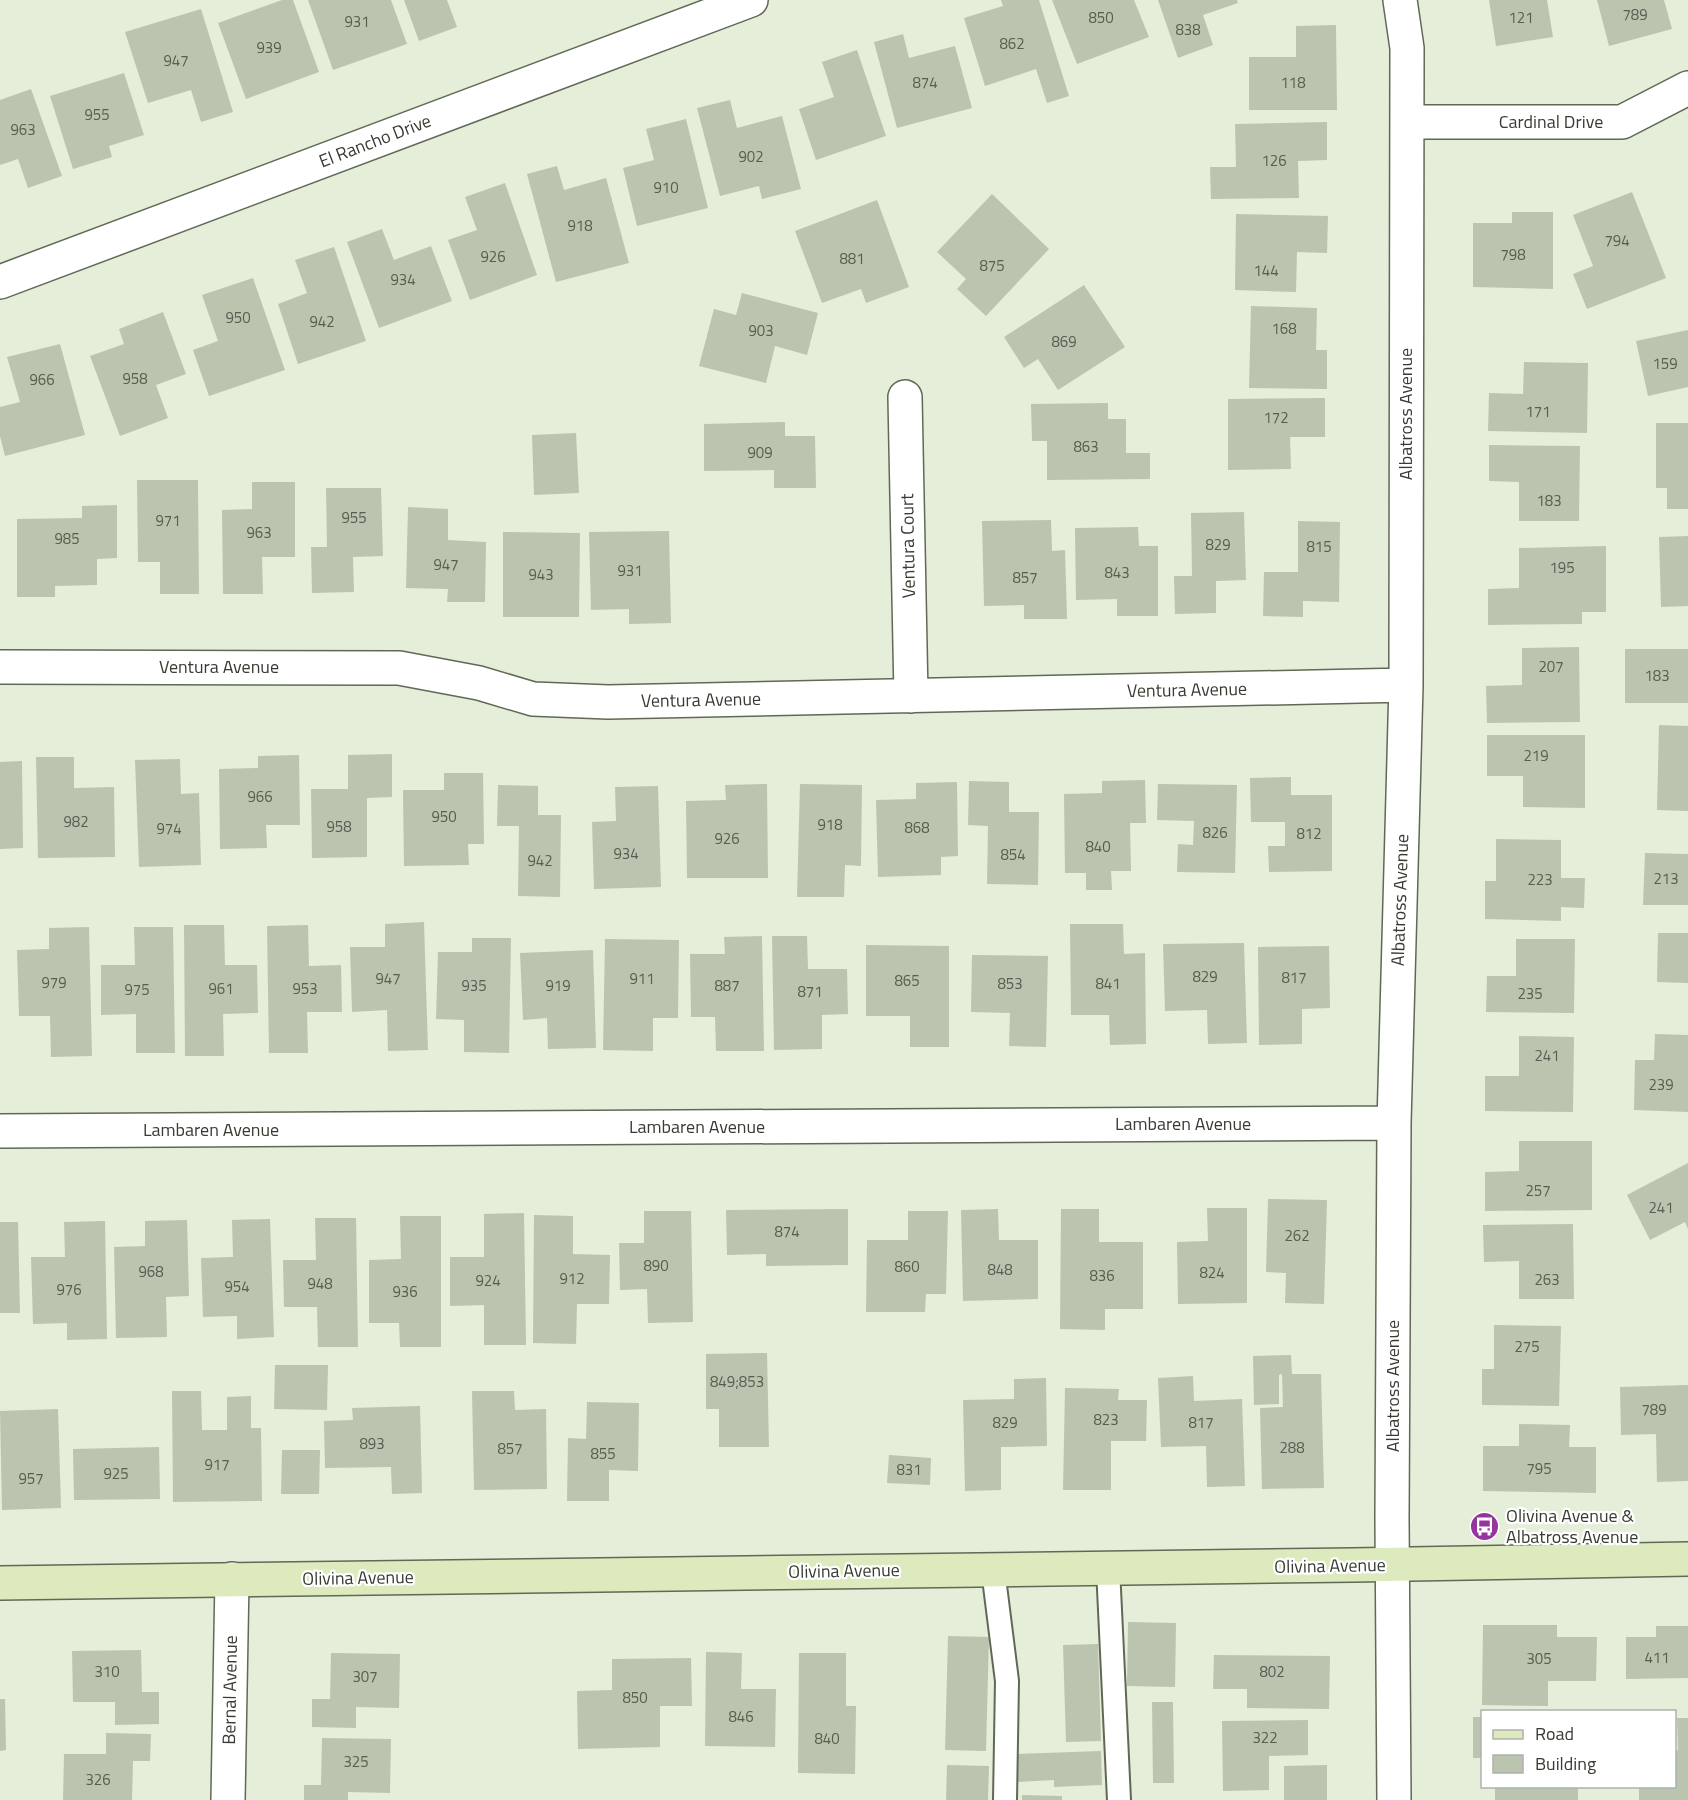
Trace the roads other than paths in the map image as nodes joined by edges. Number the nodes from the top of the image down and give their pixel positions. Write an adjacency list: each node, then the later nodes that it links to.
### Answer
1 (751, 0): 5 (street, El Rancho Drive)
2 (1400, 0): 4 (street, Albatross Avenue)
3 (1688, 88): 4 (street, Cardinal Drive)
4 (1407, 122): 8 (street, Albatross Avenue)
5 (0, 282)
6 (905, 397): 9 (street, Ventura Court)
7 (0, 667): 9 (street, Ventura Avenue)
8 (1406, 685): 9 (street, Ventura Avenue); 10 (street, Albatross Avenue)
9 (911, 696)
10 (1394, 1123): 11 (street, Lambaren Avenue); 13 (street, Albatross Avenue)
11 (0, 1131)
12 (1688, 1559): 13 (street, Olivina Avenue)
13 (1392, 1565): 14 (street, Olivina Avenue); 21 (street, Albatross Avenue)
14 (1108, 1568): 15 (street, Olivina Avenue); 20 (lane)
15 (993, 1570): 16 (street, Olivina Avenue); 19 (lane)
16 (232, 1579): 17 (street, Olivina Avenue); 18 (street, Bernal Avenue)
17 (0, 1582)
18 (228, 1800)
19 (1005, 1800)
20 (1119, 1800)
21 (1394, 1800)

